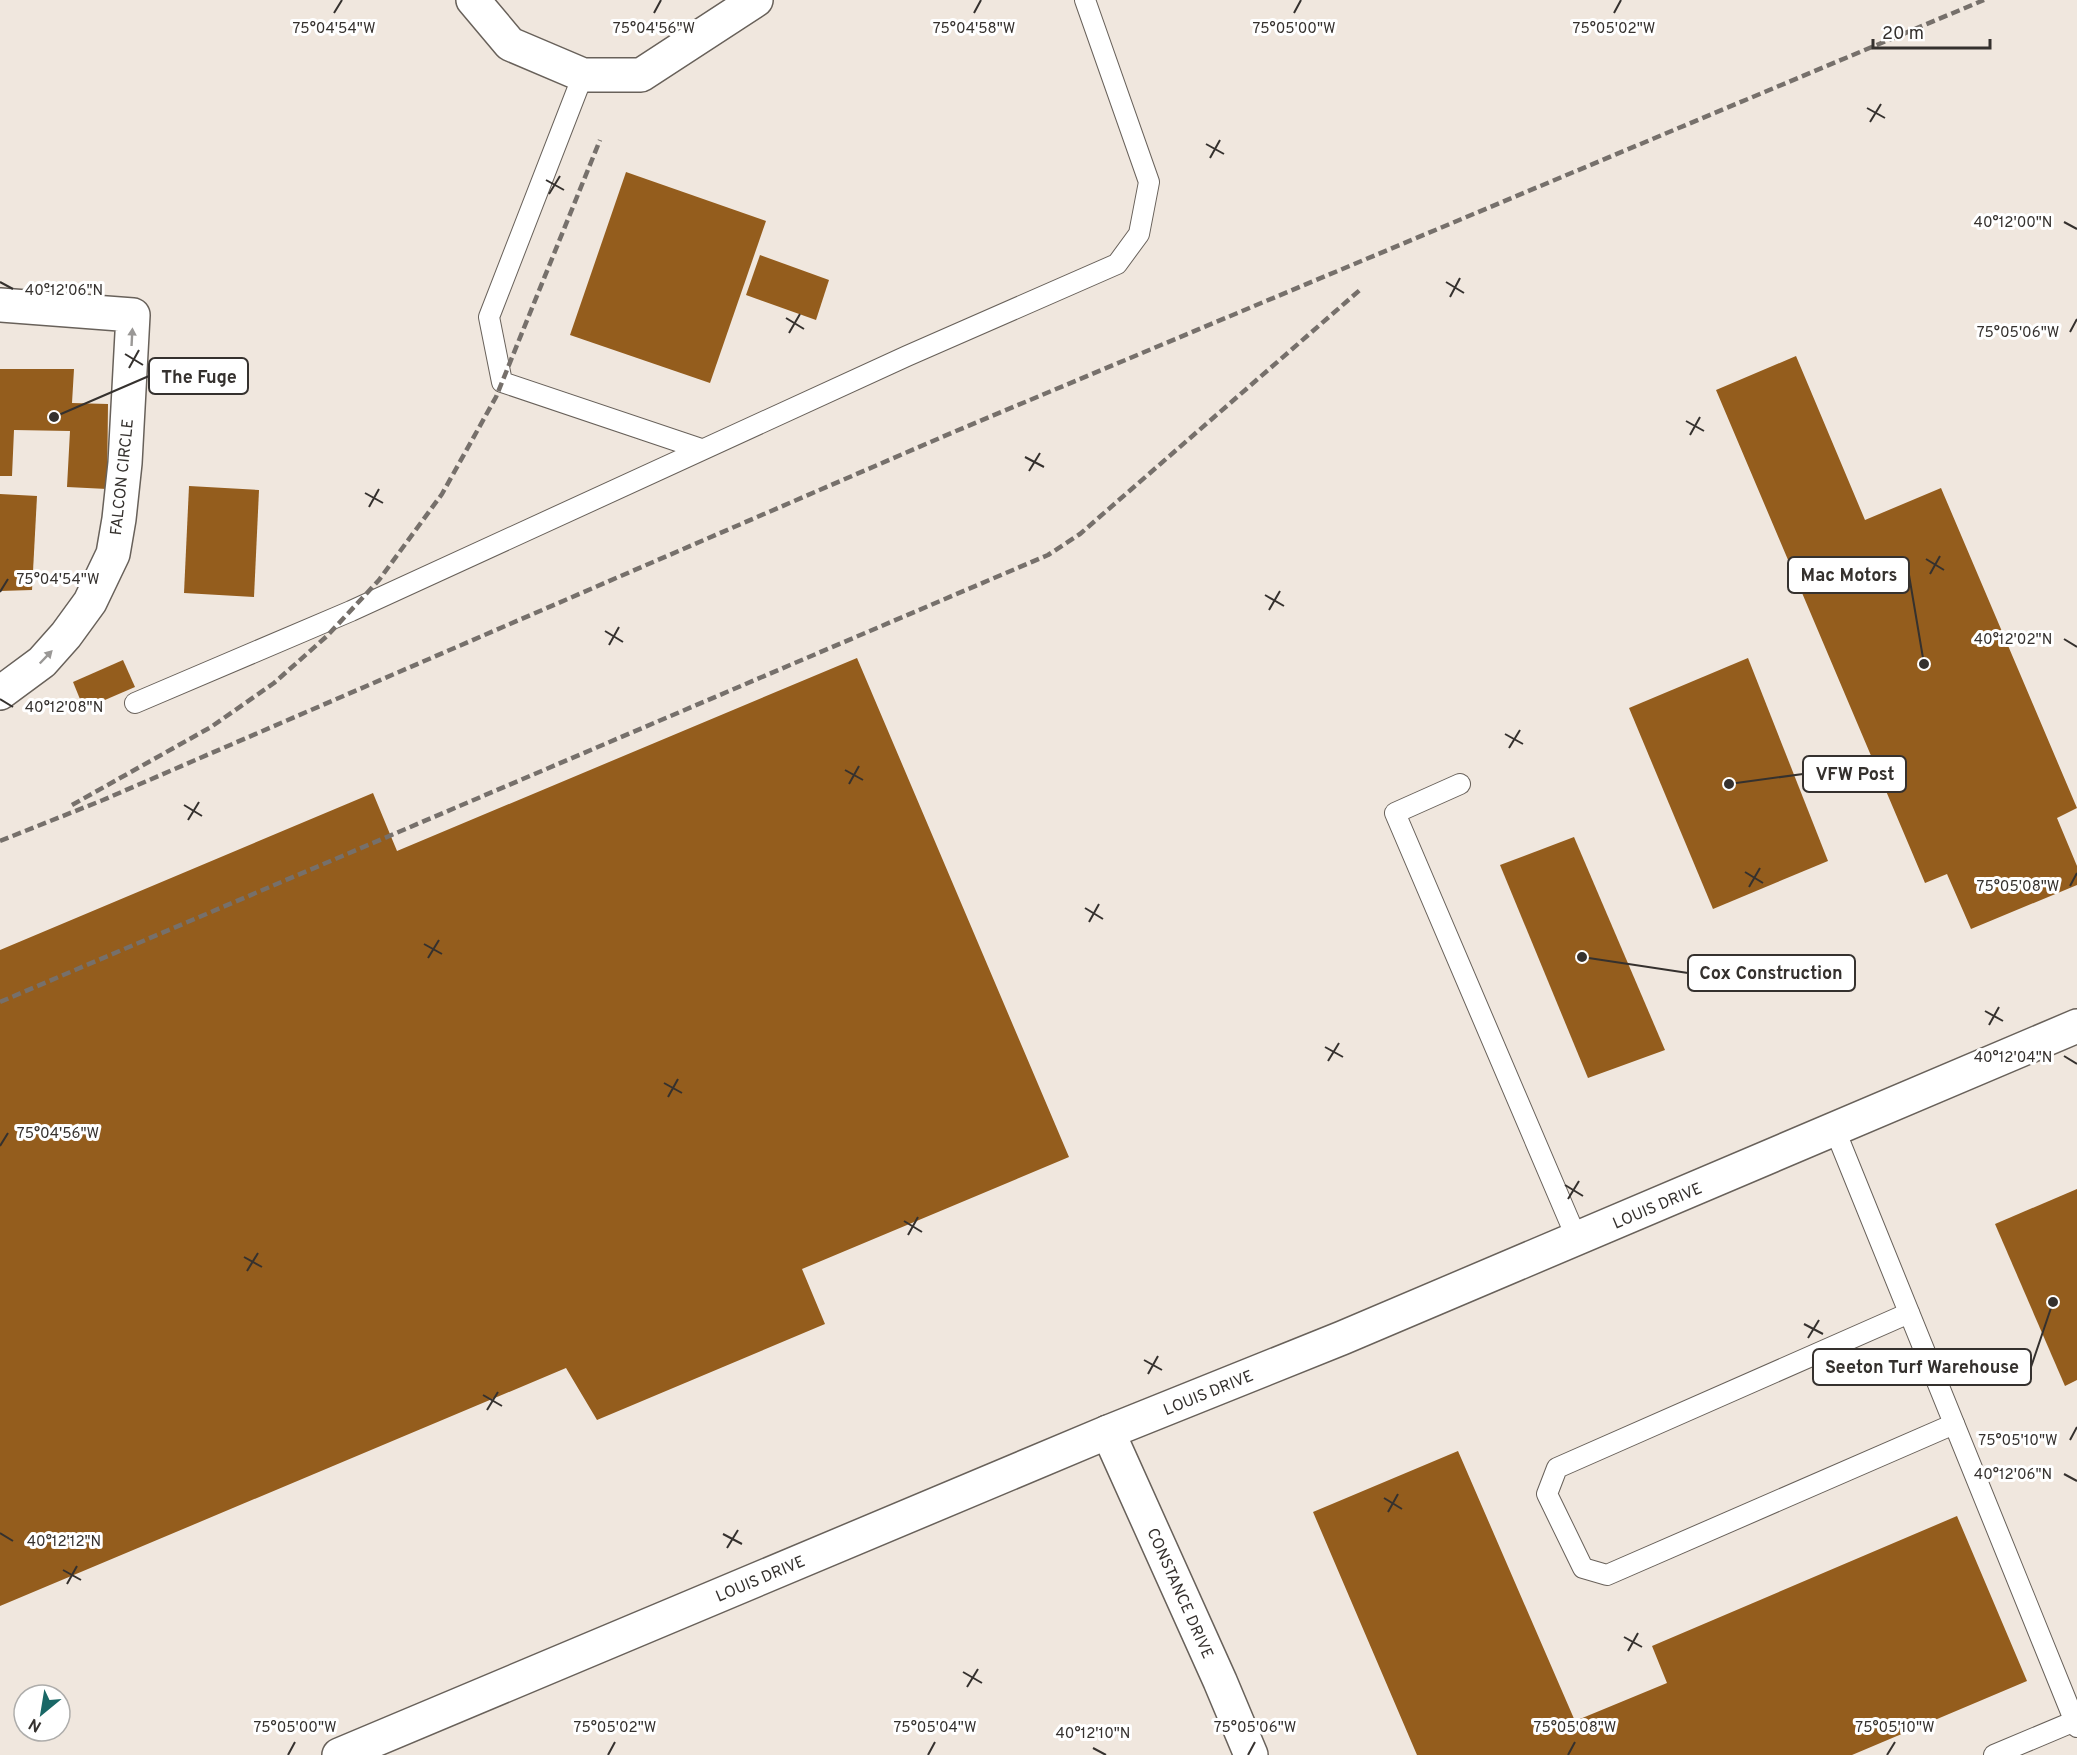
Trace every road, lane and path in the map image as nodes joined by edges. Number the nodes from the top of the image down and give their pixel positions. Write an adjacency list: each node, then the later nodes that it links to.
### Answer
1 (473, 0): 4 (street)
2 (756, 0): 4 (street)
3 (1085, 0): 6 (lane)
4 (583, 75): 6 (lane)
5 (0, 304): 7 (street, FALCON CIRCLE, one-way to 5)
6 (701, 449): 8 (lane)
7 (0, 693)
8 (135, 703)
9 (1460, 784): 12 (lane)
10 (2077, 1026): 11 (street, LOUIS DRIVE)
11 (1835, 1130): 12 (street, LOUIS DRIVE); 13 (lane)
12 (1577, 1239): 15 (street, LOUIS DRIVE)
13 (1909, 1313): 14 (lane); 14 (lane)
14 (1954, 1424): 16 (lane)
15 (1108, 1432): 17 (street, LOUIS DRIVE); 18 (street, CONSTANCE DRIVE)
16 (2076, 1724): 19 (lane)
17 (339, 1755)
18 (1251, 1755)
19 (1994, 1755)

